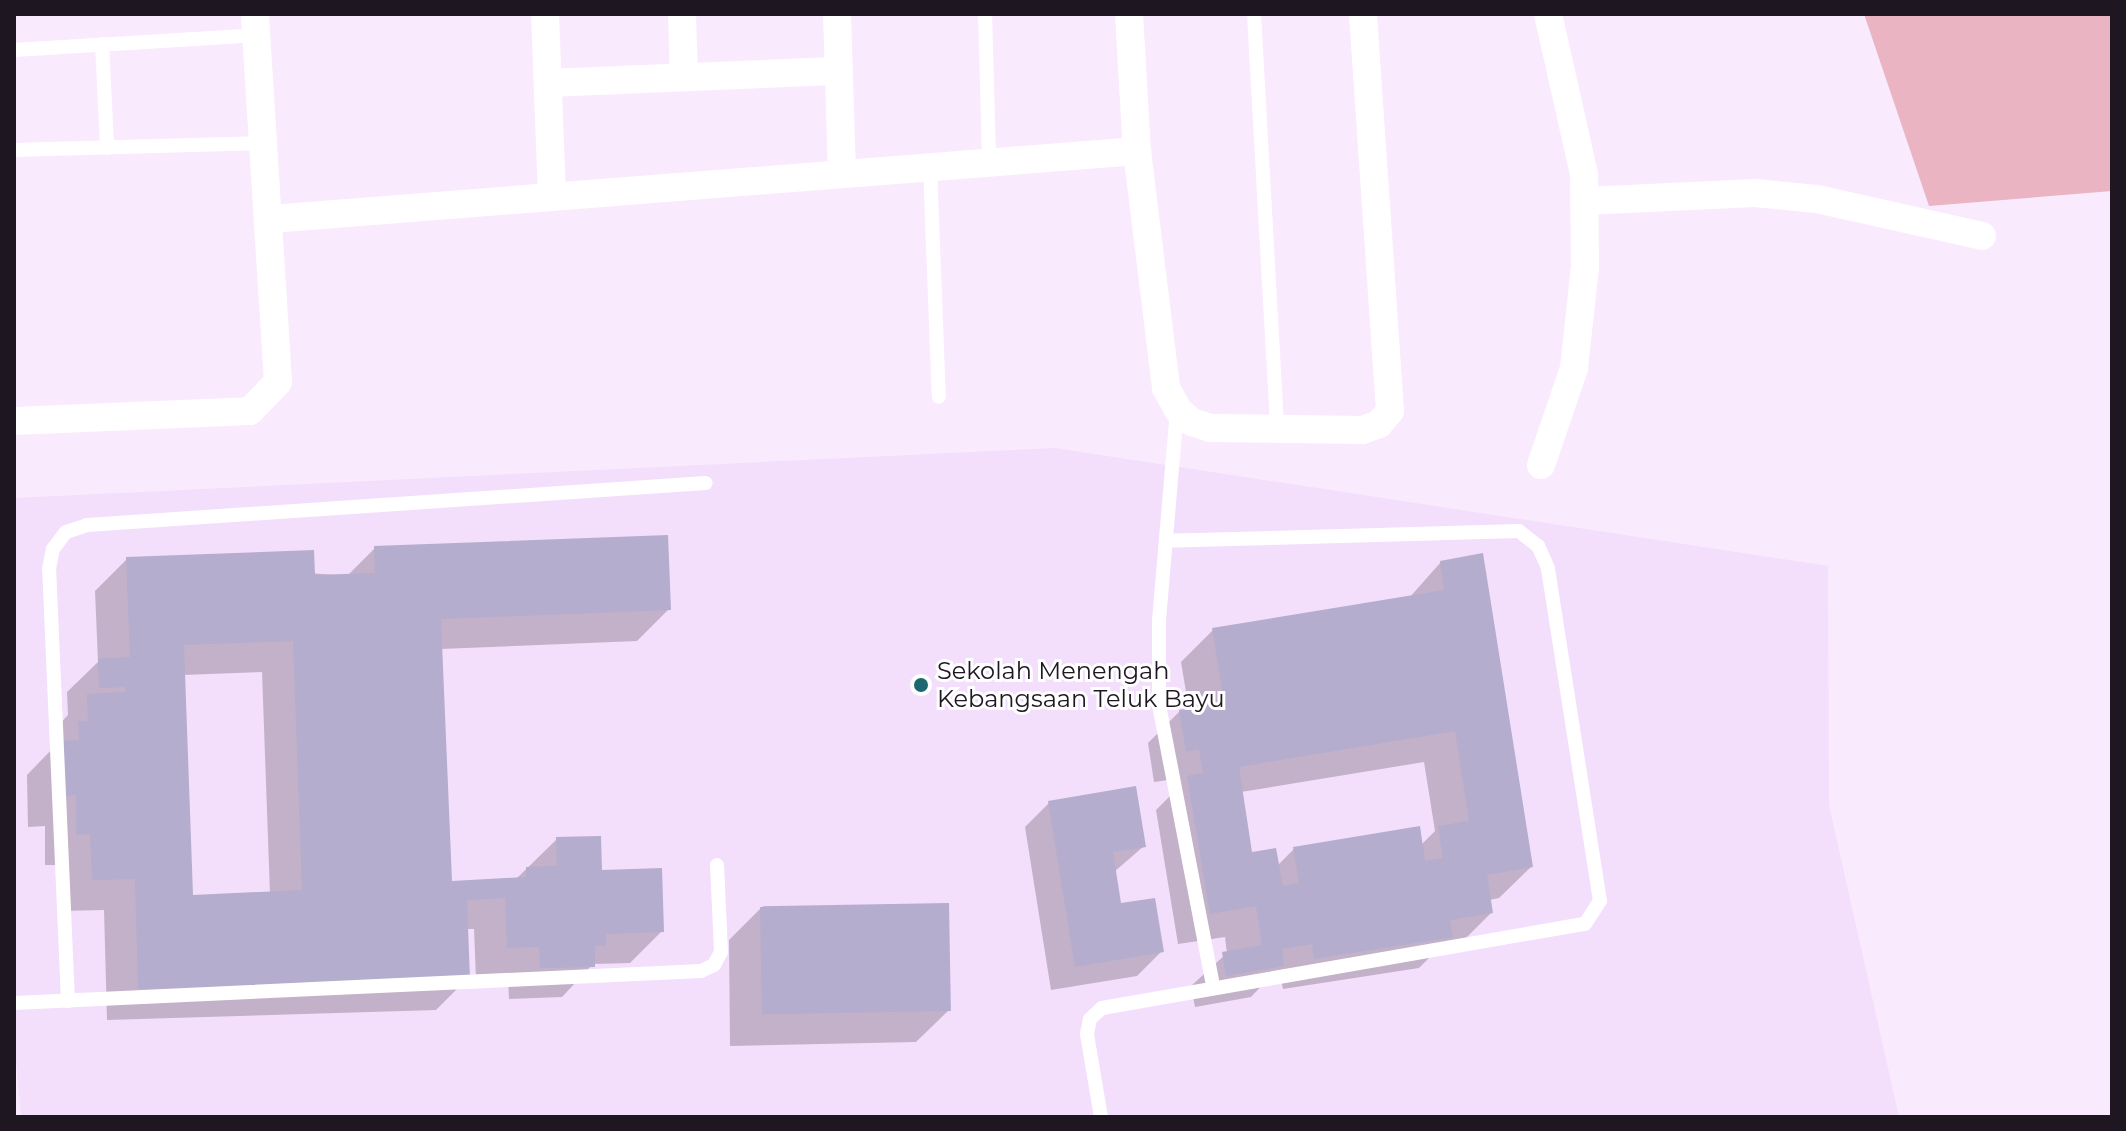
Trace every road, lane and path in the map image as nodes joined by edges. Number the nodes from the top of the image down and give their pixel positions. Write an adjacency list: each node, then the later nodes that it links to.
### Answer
1 (545, 14): 14 (street)
2 (682, 14): 13 (street)
3 (837, 14): 12 (street)
4 (985, 14): 19 (lane)
5 (1129, 14): 18 (street)
6 (1254, 14): 29 (lane)
7 (1363, 14): 29 (street)
8 (1548, 14): 23 (street)
9 (256, 24): 10 (lane); 15 (street)
10 (102, 44): 11 (lane); 16 (lane)
11 (14, 50)
12 (839, 71): 13 (street); 21 (street)
13 (684, 77): 14 (street)
14 (548, 83): 22 (street)
15 (265, 143): 16 (lane); 24 (street)
16 (107, 148): 17 (lane)
17 (14, 150)
18 (1137, 151): 19 (street); 27 (street)
19 (989, 160): 20 (street)
20 (930, 167): 21 (street); 26 (lane)
21 (842, 174): 22 (street)
22 (552, 197): 24 (street)
23 (1585, 201): 25 (street); 30 (street)
24 (271, 219): 28 (street)
25 (1982, 236)
26 (939, 397)
27 (1178, 410): 29 (street); 32 (lane)
28 (14, 421)
29 (1277, 426)
30 (1541, 465)
31 (706, 483): 35 (lane)
32 (1166, 541): 34 (lane); 34 (lane)
33 (717, 865): 35 (lane)
34 (1213, 986): 37 (lane)
35 (68, 1001): 36 (lane)
36 (14, 1003)
37 (1101, 1117)

